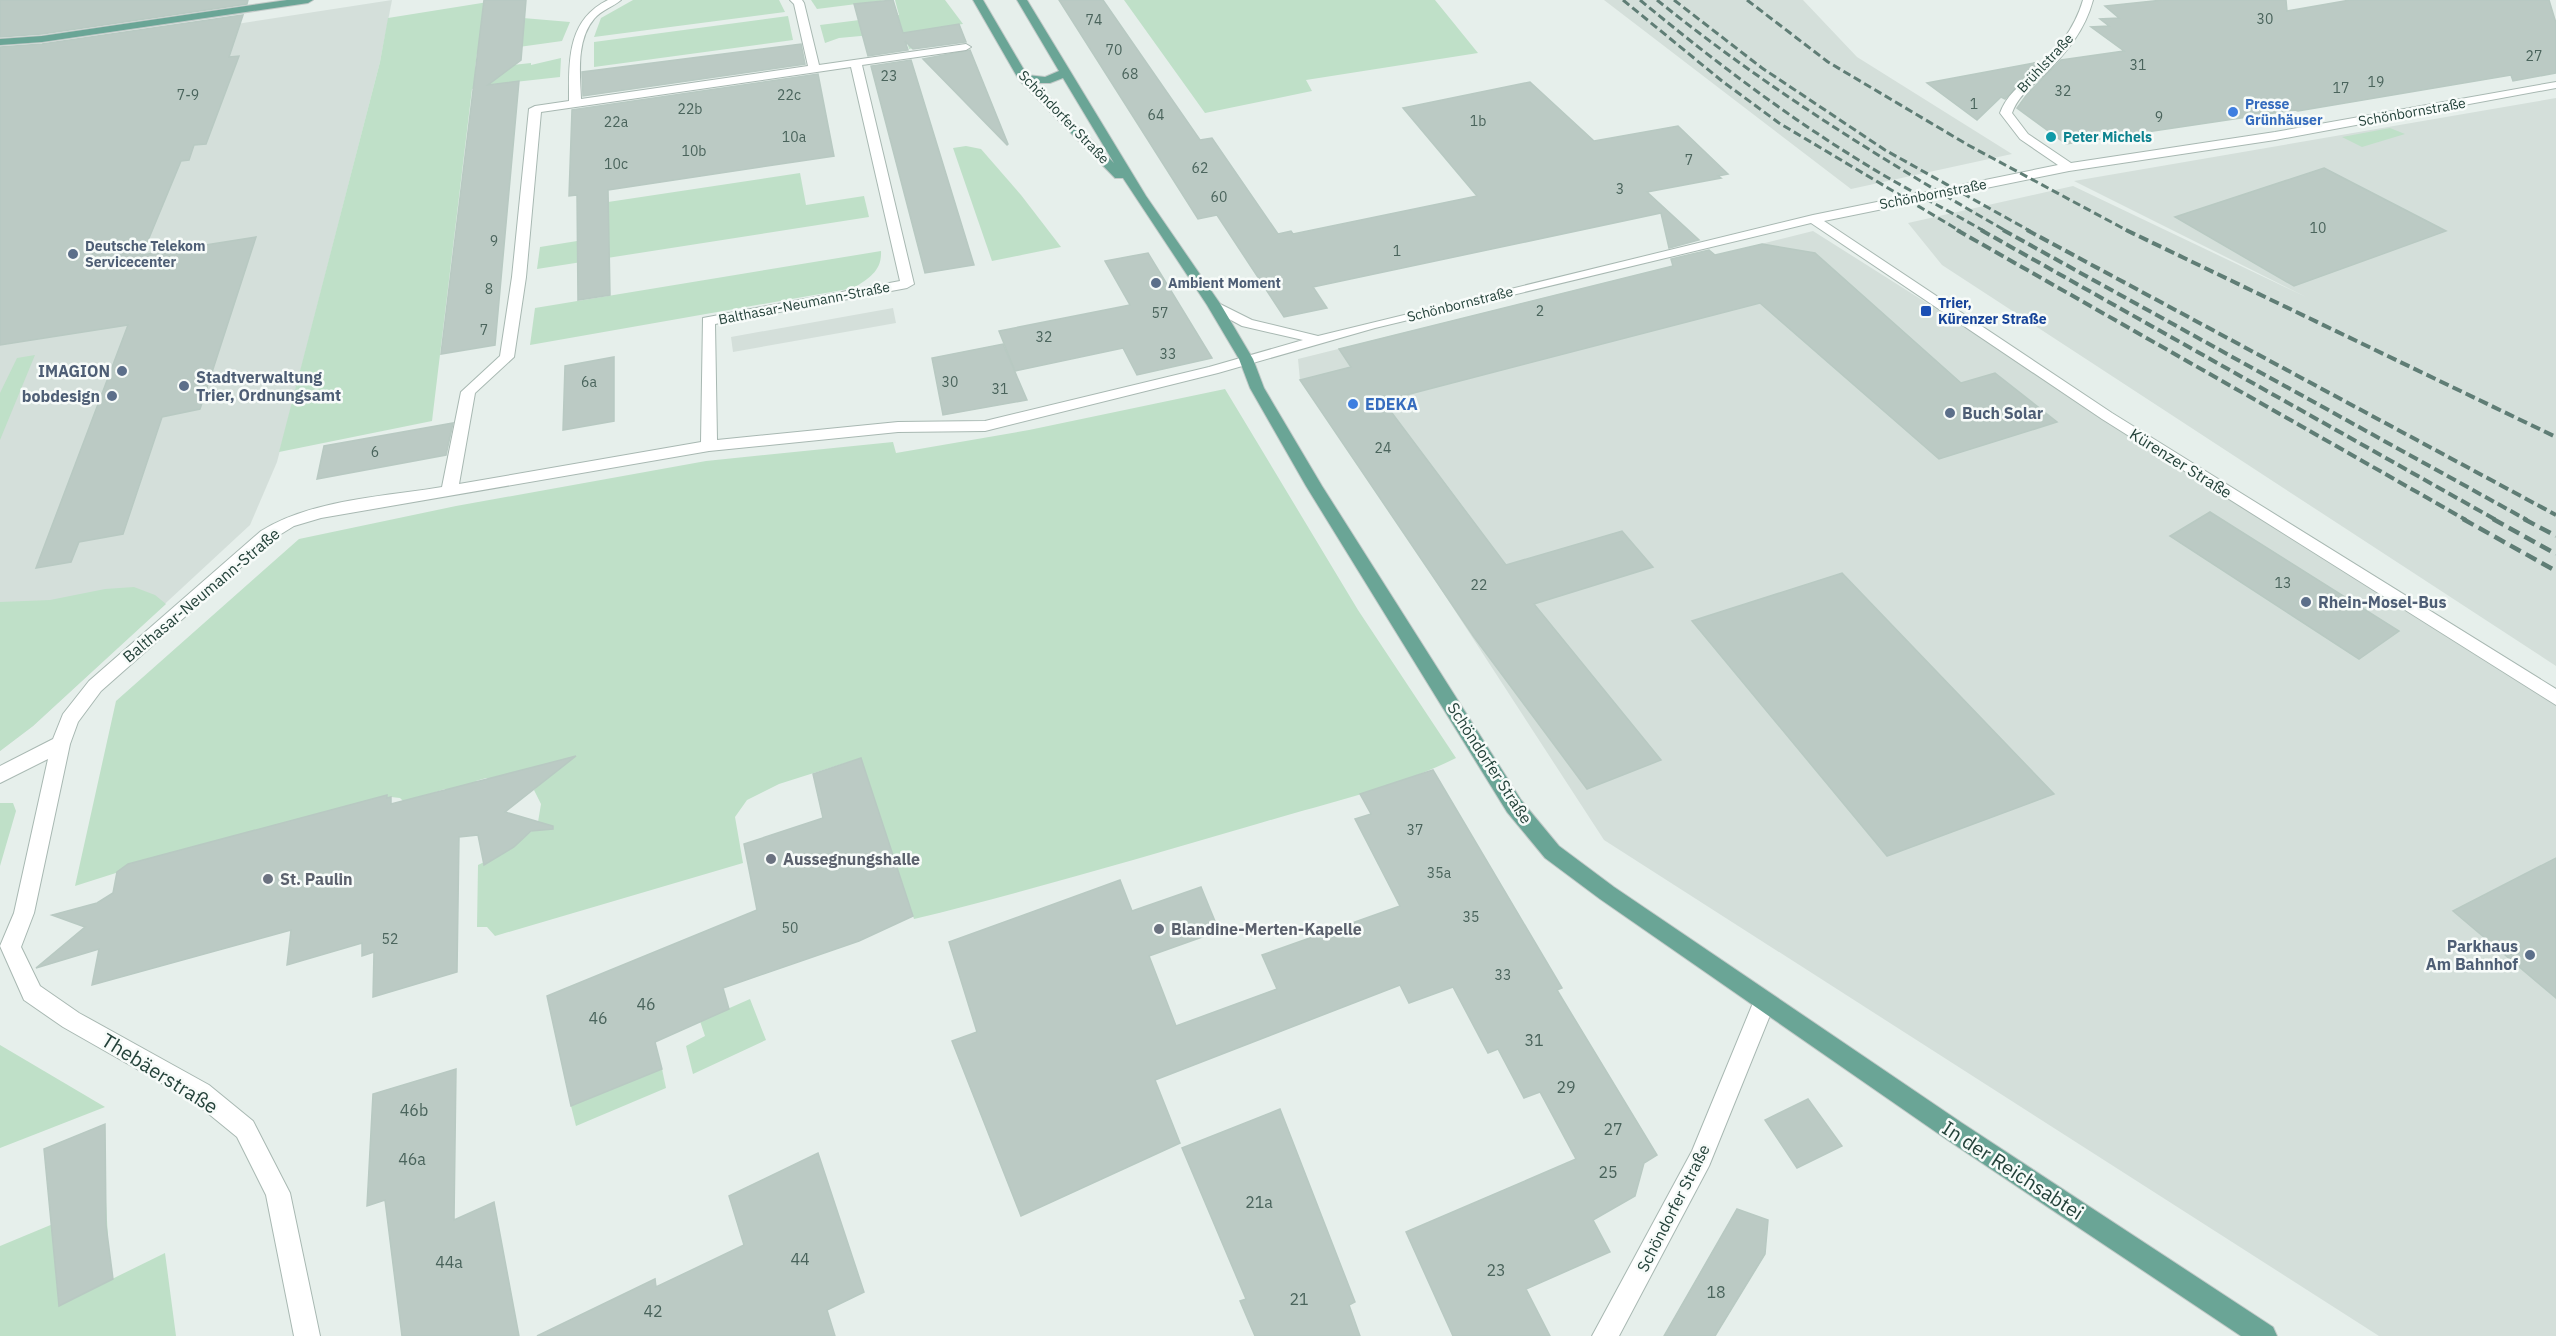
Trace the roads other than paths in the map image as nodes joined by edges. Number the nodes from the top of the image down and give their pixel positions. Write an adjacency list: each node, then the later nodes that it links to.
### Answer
1 (308, 0): 7 (main road)
2 (616, 0): 16 (street)
3 (795, 0): 12 (street)
4 (978, 0): 14 (main road, Schöndorfer Straße)
5 (1022, 0): 13 (main road, Schöndorfer Straße)
6 (2088, 0): 17 (street, Brühlstraße)
7 (42, 39): 8 (main road); 10 (main road)
8 (0, 42)
9 (966, 47): 11 (street)
10 (0, 51)
11 (856, 64): 12 (street); 23 (street, Balthasar-Neumann-Straße)
12 (814, 69): 16 (street)
13 (1065, 72): 14 (main road); 18 (main road, Schöndorfer Straße)
14 (1023, 78): 18 (main road, Schöndorfer Straße)
15 (2556, 85): 17 (street, Schönbornstraße)
16 (575, 102): 24 (street)
17 (2069, 167): 19 (street, Schönbornstraße)
18 (1140, 196): 20 (main road, Schöndorfer Straße)
19 (1813, 219): 21 (street, Schönbornstraße); 25 (street, Kürenzer Straße)
20 (1214, 305): 21 (street, Schönbornstraße); 22 (main road, Schöndorfer Straße)
21 (1318, 339): 22 (street, Schönbornstraße)
22 (1246, 359): 23 (street, Balthasar-Neumann-Straße); 29 (main road, Schöndorfer Straße)
23 (709, 446): 24 (street, Balthasar-Neumann-Straße)
24 (450, 489): 26 (street, Balthasar-Neumann-Straße)
25 (2556, 698)
26 (61, 744): 27 (street); 28 (street, Balthasar-Neumann-Straße)
27 (0, 774)
28 (5, 948): 30 (street, Thebäerstraße)
29 (1764, 1003): 31 (street, Schöndorfer Straße); 32 (main road, In der Reichsabtei)
30 (307, 1336)
31 (1605, 1336)
32 (2264, 1336)

